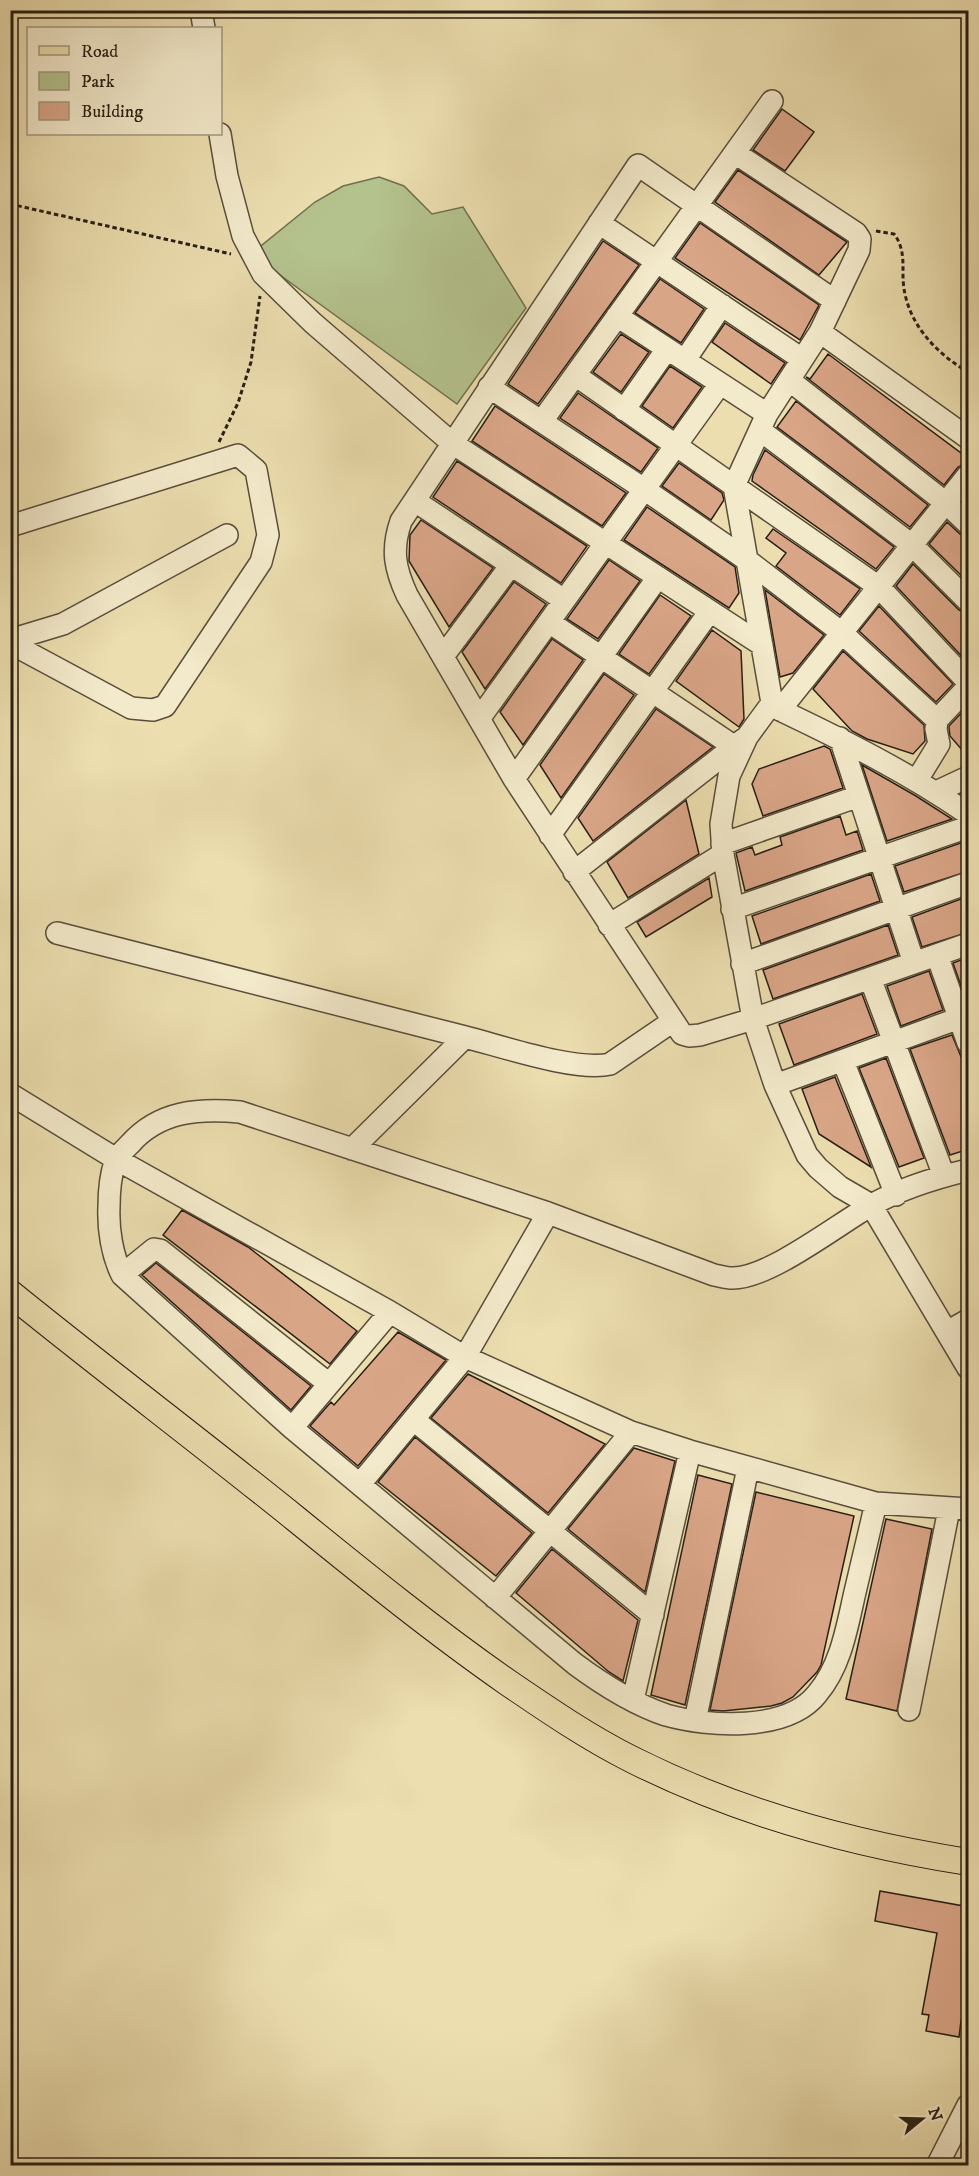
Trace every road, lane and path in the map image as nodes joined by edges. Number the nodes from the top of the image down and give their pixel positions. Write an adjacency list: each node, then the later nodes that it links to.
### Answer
1 (201, 10): 2 (street)
2 (204, 27)
3 (772, 101): 5 (street)
4 (220, 135): 11 (street)
5 (735, 153): 7 (street); 9 (street)
6 (10, 204): 11 (path)
7 (697, 206): 8 (street); 10 (street); 12 (street)
8 (599, 223): 10 (street); 22 (street)
9 (856, 233): 12 (street); 18 (path)
10 (657, 262): 13 (street); 14 (street)
11 (260, 267): 27 (street); 29 (path)
12 (835, 301): 15 (street)
13 (722, 305): 16 (street); 17 (street)
14 (617, 316): 16 (street); 19 (street)
15 (820, 332): 17 (street); 26 (street)
16 (676, 355): 21 (street); 23 (street)
17 (802, 359): 20 (street)
18 (969, 372)
19 (575, 375): 23 (street); 24 (street)
20 (789, 380): 25 (street); 34 (street)
21 (720, 384): 25 (street); 28 (street)
22 (489, 387): 24 (street); 27 (street)
23 (624, 410): 28 (street)
24 (542, 421): 32 (street)
25 (764, 422): 31 (street); 39 (street)
26 (969, 438)
27 (452, 443): 33 (street); 38 (street)
28 (676, 446): 31 (street); 32 (street)
29 (208, 464): 36 (street); 49 (street)
30 (969, 475): 34 (street)
31 (734, 486): 40 (street); 43 (street)
32 (644, 489): 38 (street); 40 (street)
33 (414, 501): 41 (street); 51 (street)
34 (946, 503): 35 (street); 39 (street)
35 (969, 524)
36 (10, 526)
37 (227, 535): 49 (street)
38 (605, 543): 42 (street); 44 (street)
39 (912, 545): 43 (street); 45 (street)
40 (747, 561): 48 (street); 50 (street)
41 (511, 565): 44 (street); 51 (street)
42 (658, 577): 46 (street); 52 (street)
43 (879, 587): 48 (street); 53 (street)
44 (564, 600): 47 (street)
45 (969, 601)
46 (710, 611): 50 (street); 55 (street)
47 (549, 622): 52 (street); 57 (street)
48 (842, 633): 56 (street); 58 (street)
49 (10, 642)
50 (762, 645): 56 (street)
51 (444, 656): 57 (street)
52 (601, 657): 55 (street); 62 (street)
53 (969, 682)
54 (969, 687): 58 (street)
55 (653, 692): 60 (street); 68 (street)
56 (776, 706): 59 (street); 60 (street)
57 (479, 719): 62 (street)
58 (937, 720): 63 (street)
59 (840, 738): 63 (street); 65 (street)
60 (741, 742): 69 (street); 71 (street)
61 (969, 777): 64 (street)
62 (514, 778): 68 (street)
63 (917, 780): 64 (street)
64 (936, 792): 66 (street)
65 (859, 796): 69 (street); 70 (street)
66 (969, 814)
67 (969, 827): 70 (street)
68 (550, 835): 71 (street)
69 (722, 849): 73 (street); 75 (street)
70 (879, 858): 73 (street); 74 (street)
71 (574, 872): 75 (street)
72 (969, 883): 74 (street)
73 (732, 909): 80 (street)
74 (896, 909): 79 (street); 80 (street)
75 (609, 925): 84 (street)
76 (57, 933): 85 (street)
77 (969, 944): 78 (street)
78 (937, 955): 79 (street); 82 (street)
79 (914, 963): 81 (street)
80 (742, 964): 83 (street)
81 (870, 978): 83 (street); 86 (street)
82 (964, 1017): 86 (street); 87 (street)
83 (753, 1018): 84 (street); 89 (street)
84 (673, 1021): 85 (street)
85 (465, 1037): 91 (street)
86 (894, 1042): 88 (street); 94 (street)
87 (969, 1042)
88 (843, 1061): 89 (street); 95 (street)
89 (775, 1085): 96 (street)
90 (10, 1094): 92 (street)
91 (352, 1149): 92 (street); 97 (street)
92 (116, 1159): 98 (street); 100 (street)
93 (969, 1170): 94 (street)
94 (944, 1176): 95 (street)
95 (896, 1194): 96 (street)
96 (871, 1205): 97 (street); 102 (street)
97 (548, 1213): 103 (street)
98 (122, 1275): 105 (street); 107 (street)
99 (10, 1293): 120 (main road)
100 (390, 1312): 103 (street); 105 (street)
101 (969, 1320): 102 (street)
102 (947, 1332): 104 (street)
103 (465, 1357): 106 (street); 108 (street)
104 (969, 1368)
105 (329, 1384): 107 (street)
106 (414, 1420): 111 (street); 114 (street)
107 (292, 1428): 111 (street)
108 (631, 1432): 109 (street); 114 (street)
109 (690, 1451): 110 (street); 116 (street)
110 (748, 1468): 112 (street); 119 (street)
111 (360, 1484): 115 (street)
112 (876, 1503): 113 (street); 119 (street)
113 (959, 1509): 118 (street)
114 (550, 1531): 115 (street); 116 (street)
115 (495, 1598): 117 (street)
116 (653, 1615): 117 (street)
117 (633, 1700): 119 (street)
118 (909, 1710)
119 (695, 1721)
120 (969, 1862)
121 (969, 2105): 122 (street)
122 (937, 2166)

